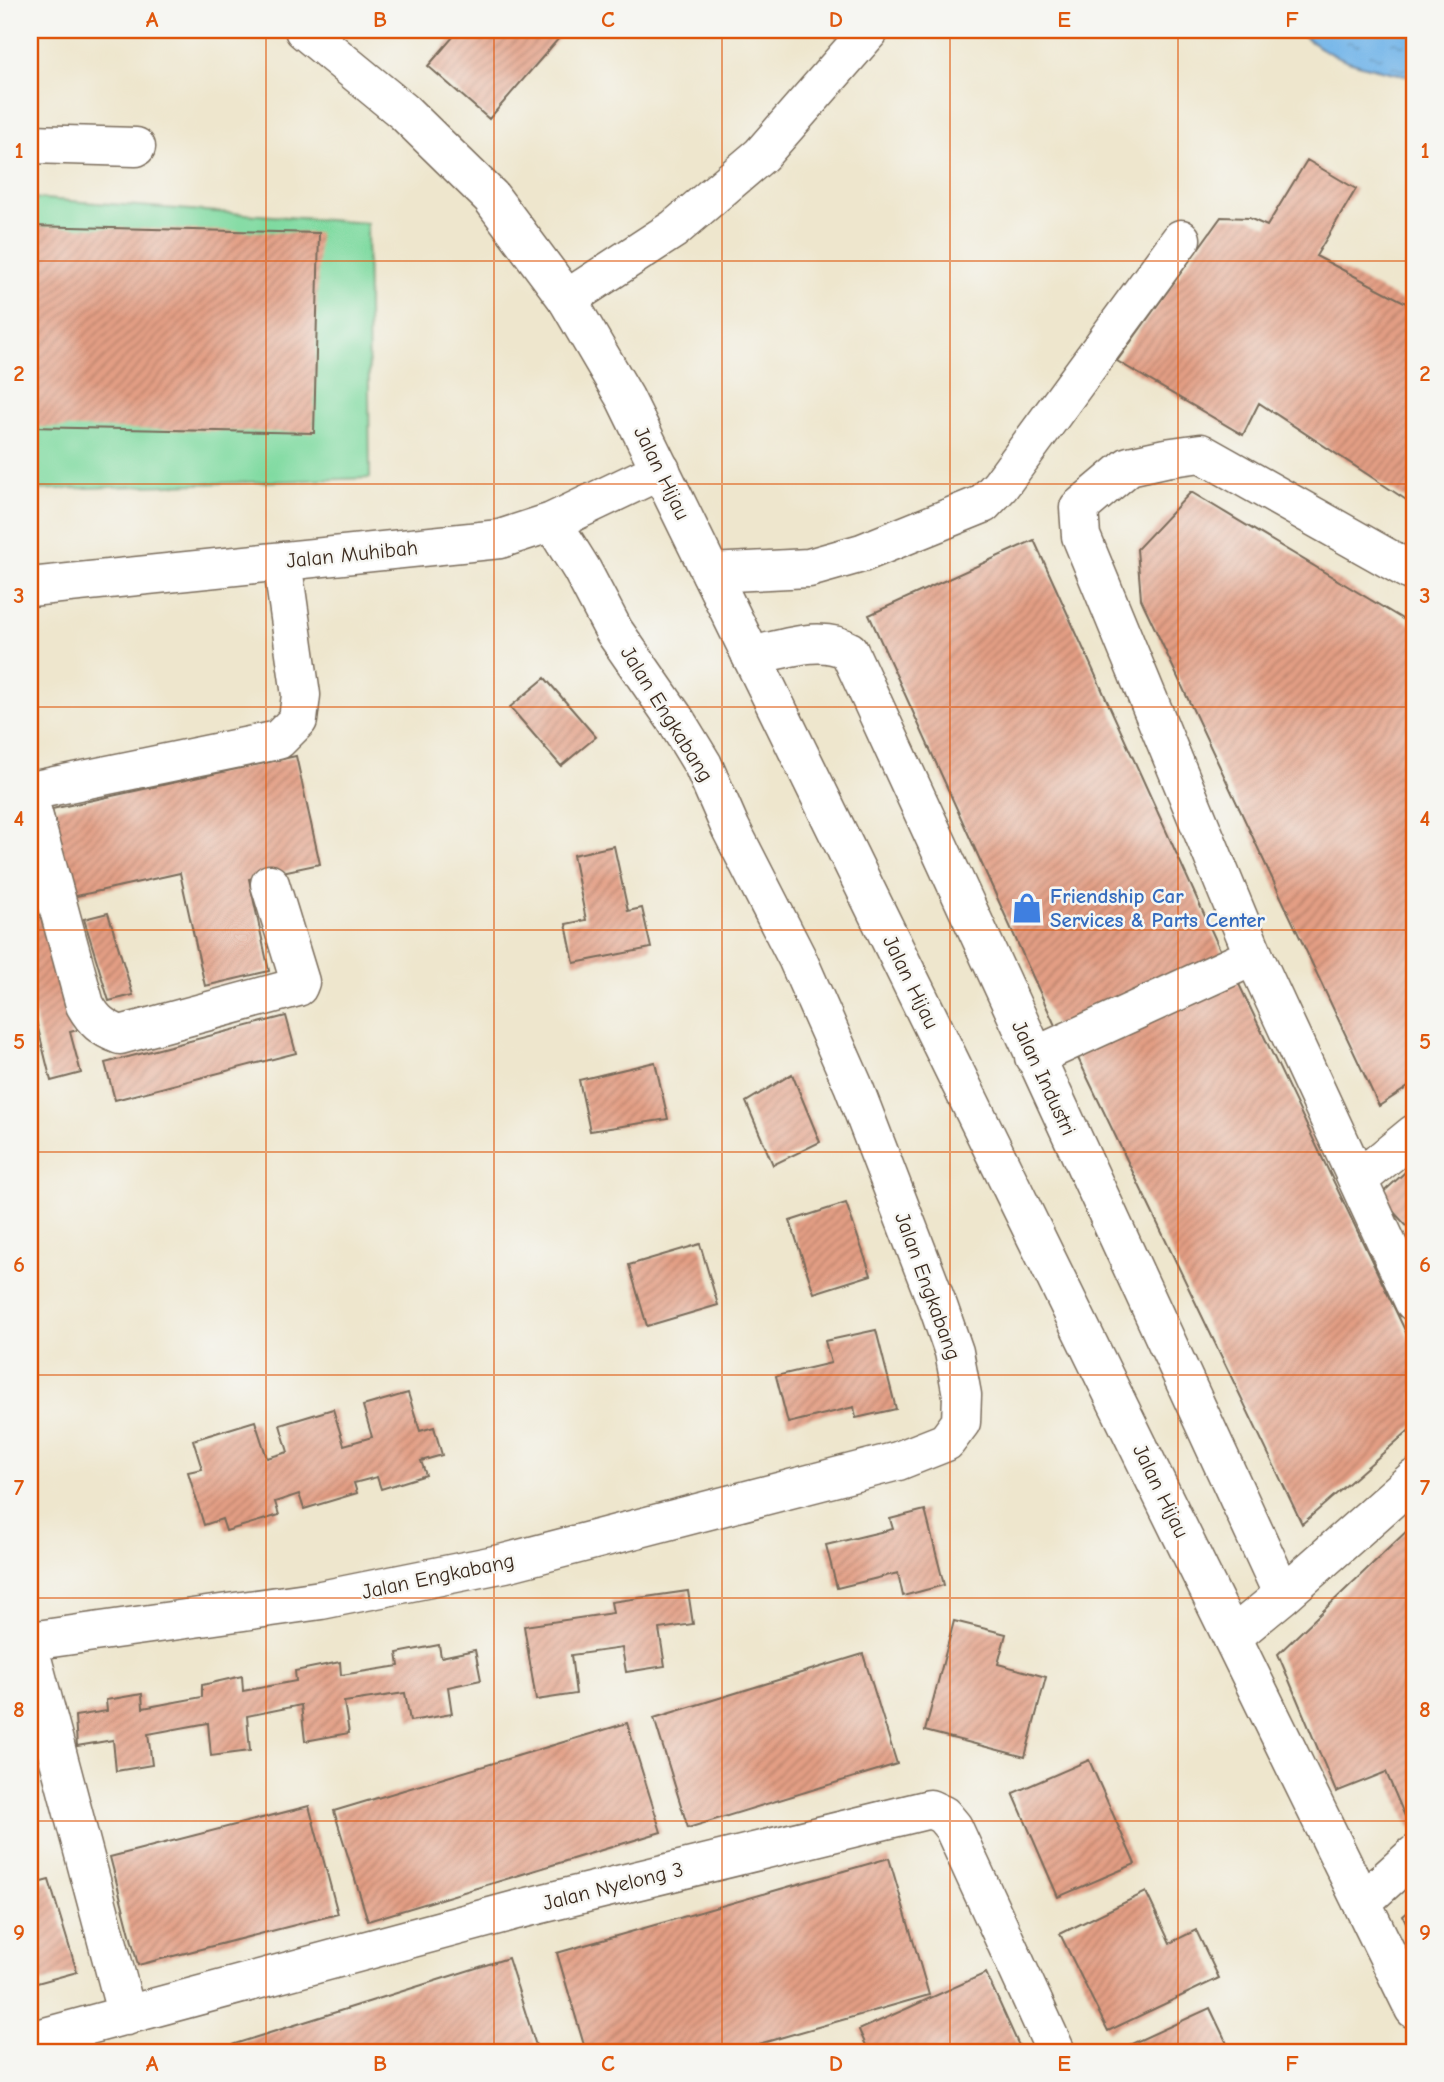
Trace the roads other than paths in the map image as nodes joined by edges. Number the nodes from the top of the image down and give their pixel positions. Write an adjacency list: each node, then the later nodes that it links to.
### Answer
1 (304, 30): 6 (street, Jalan Hijau)
2 (870, 30): 6 (street)
3 (30, 144): 4 (street)
4 (136, 147)
5 (1181, 239): 10 (street)
6 (567, 299): 7 (street, Jalan Hijau)
7 (661, 470): 8 (street, Jalan Muhibah); 10 (street, Jalan Hijau)
8 (552, 522): 9 (street, Jalan Muhibah); 25 (street, Jalan Engkabang)
9 (282, 561): 12 (street, Jalan Muhibah); 14 (street)
10 (711, 573): 13 (street, Jalan Hijau)
11 (1414, 573): 17 (street)
12 (30, 587)
13 (751, 656): 18 (street, Jalan Industri); 24 (street, Jalan Hijau)
14 (30, 791)
15 (30, 803): 16 (street)
16 (270, 884)
17 (1254, 956): 18 (street); 20 (street)
18 (1034, 1057): 23 (street, Jalan Industri)
19 (1414, 1133): 20 (street)
20 (1358, 1180): 21 (street)
21 (1414, 1302)
22 (1414, 1479): 23 (street)
23 (1283, 1595): 24 (street)
24 (1232, 1637): 28 (street, Jalan Hijau)
25 (30, 1641)
26 (30, 1651): 30 (street)
27 (1414, 1854): 28 (street)
28 (1362, 1902): 29 (street, Jalan Hijau)
29 (1414, 2008)
30 (127, 2016): 31 (street, Jalan Nyelong 3); 33 (street, Jalan Nyelong 3)
31 (88, 2040): 32 (street, Jalan Nyelong 3)
32 (30, 2041)
33 (1056, 2052)

